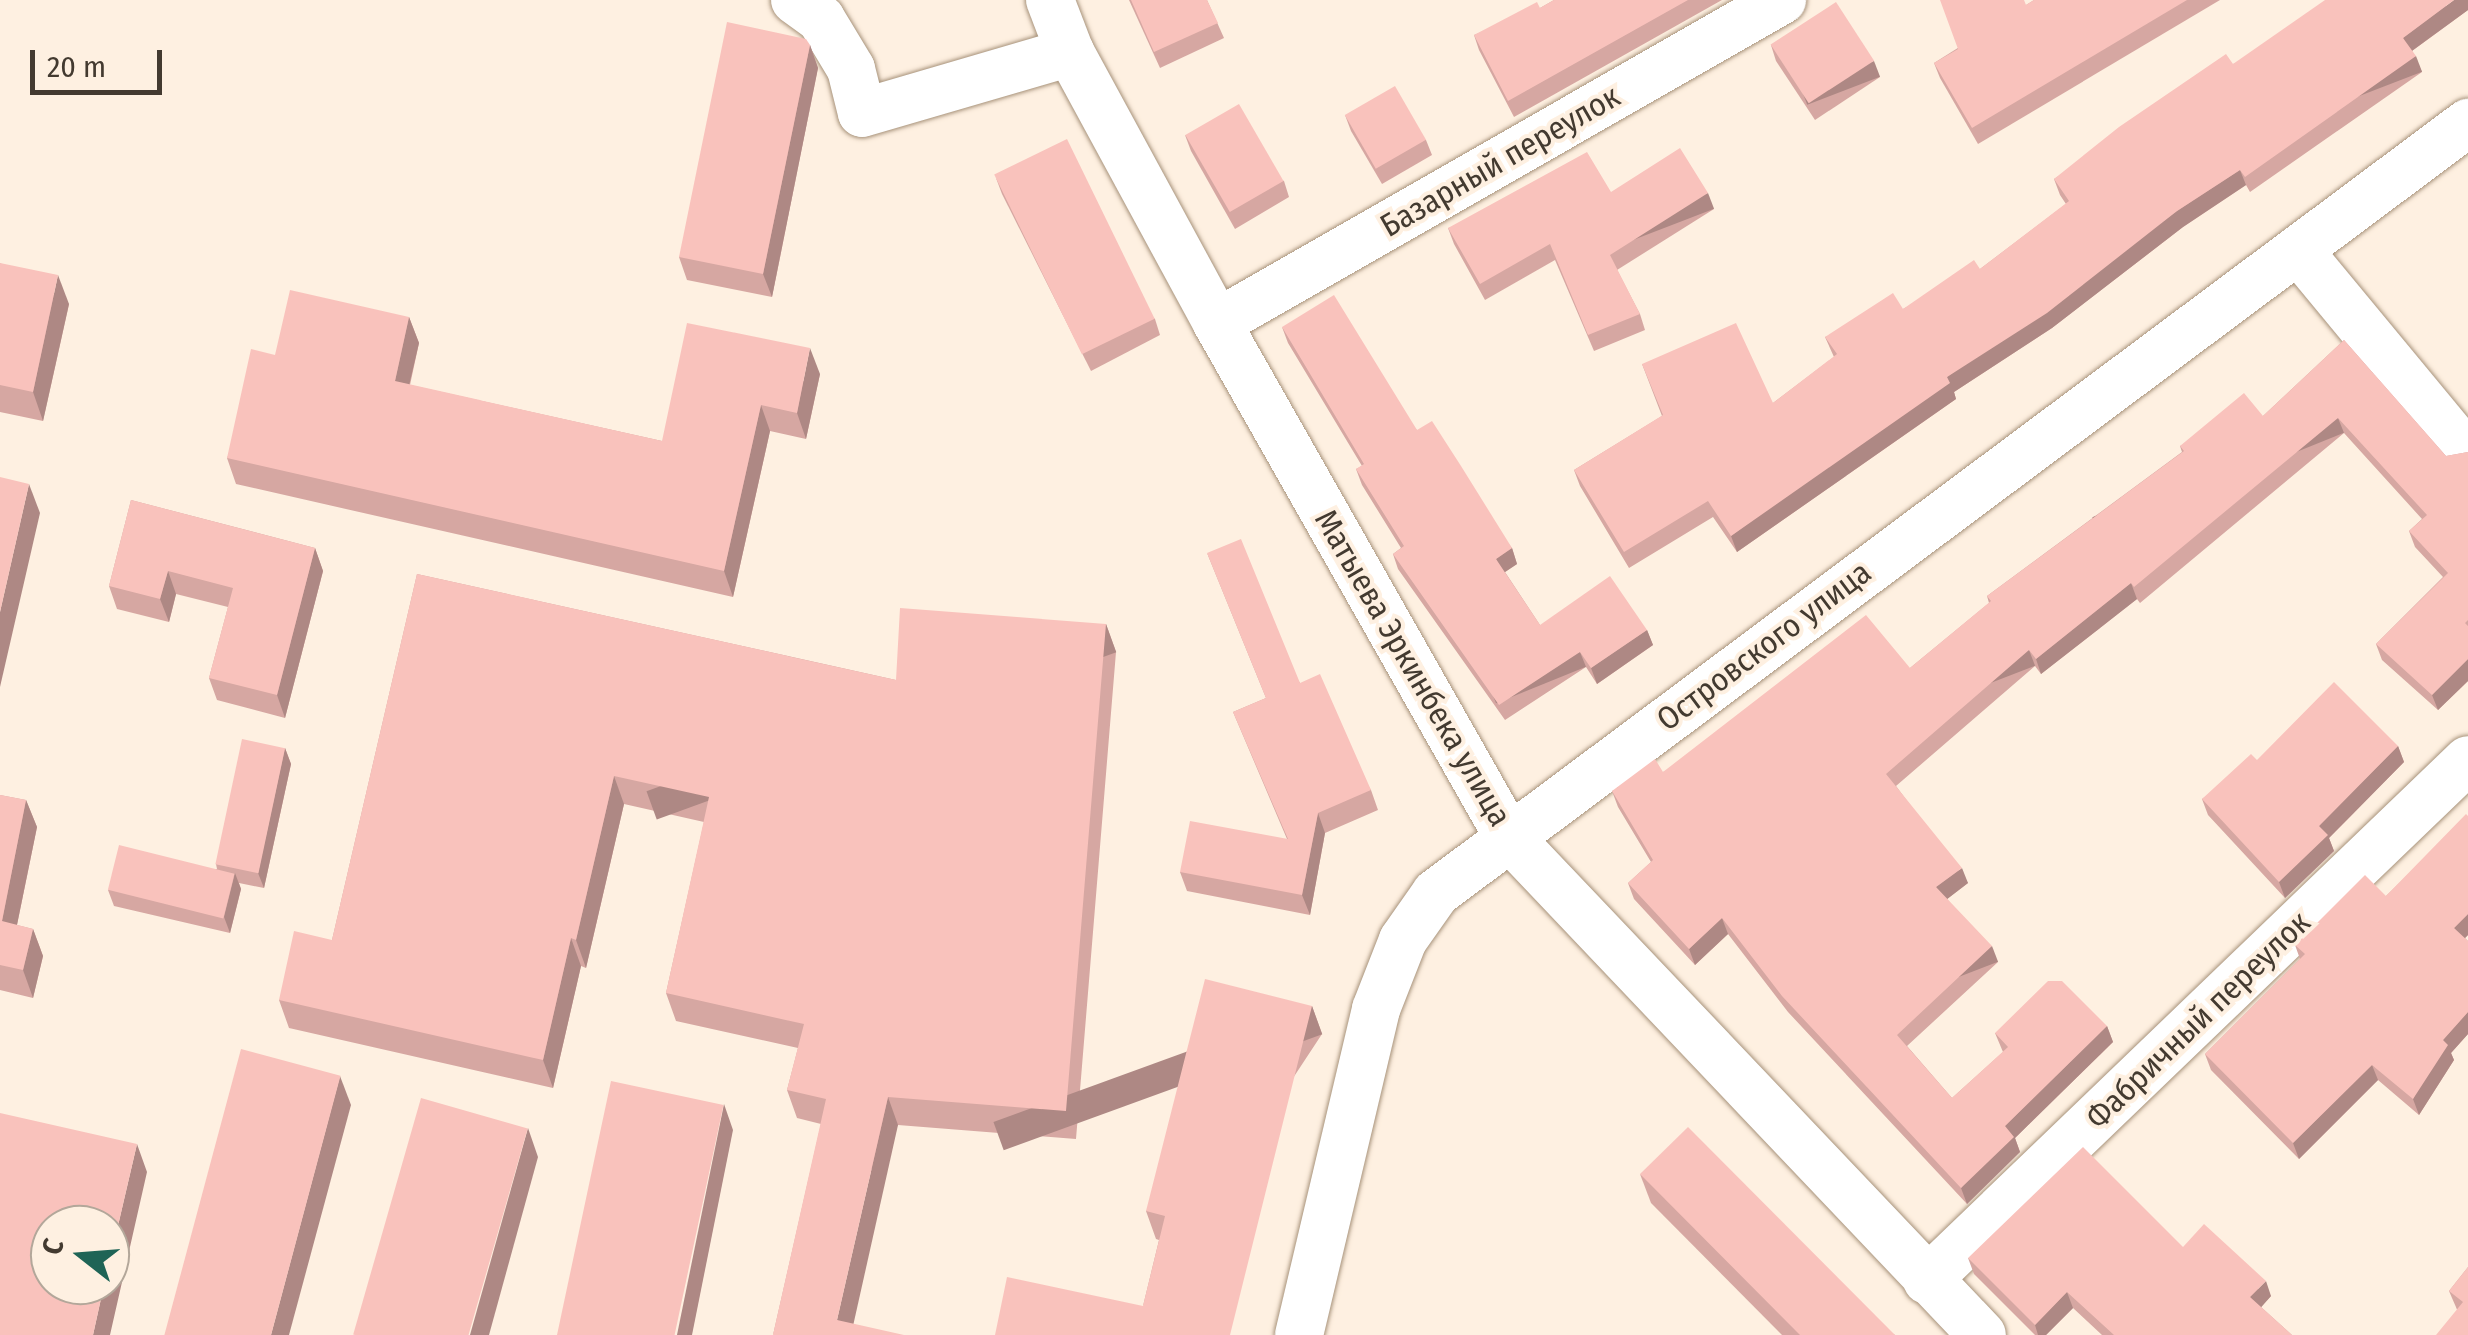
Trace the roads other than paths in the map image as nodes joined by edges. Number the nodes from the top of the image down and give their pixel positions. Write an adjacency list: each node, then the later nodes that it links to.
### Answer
1 (794, 0): 4 (street)
2 (1050, 0): 4 (street, Матыева Эркинбека улица)
3 (1782, 0): 7 (street, Базарный переулок)
4 (1070, 52): 7 (street, Матыева Эркинбека улица)
5 (2468, 124): 6 (street, Островского улица)
6 (2298, 250): 8 (street); 10 (street, Островского улица)
7 (1218, 323): 10 (street, Матыева Эркинбека улица)
8 (2460, 446)
9 (2468, 760): 11 (street, Фабричный переулок)
10 (1508, 836): 11 (street, Матыева Эркинбека улица); 12 (street, Островского улица)
11 (1927, 1280): 13 (street, Матыева Эркинбека улица)
12 (1300, 1335)
13 (1982, 1335)

